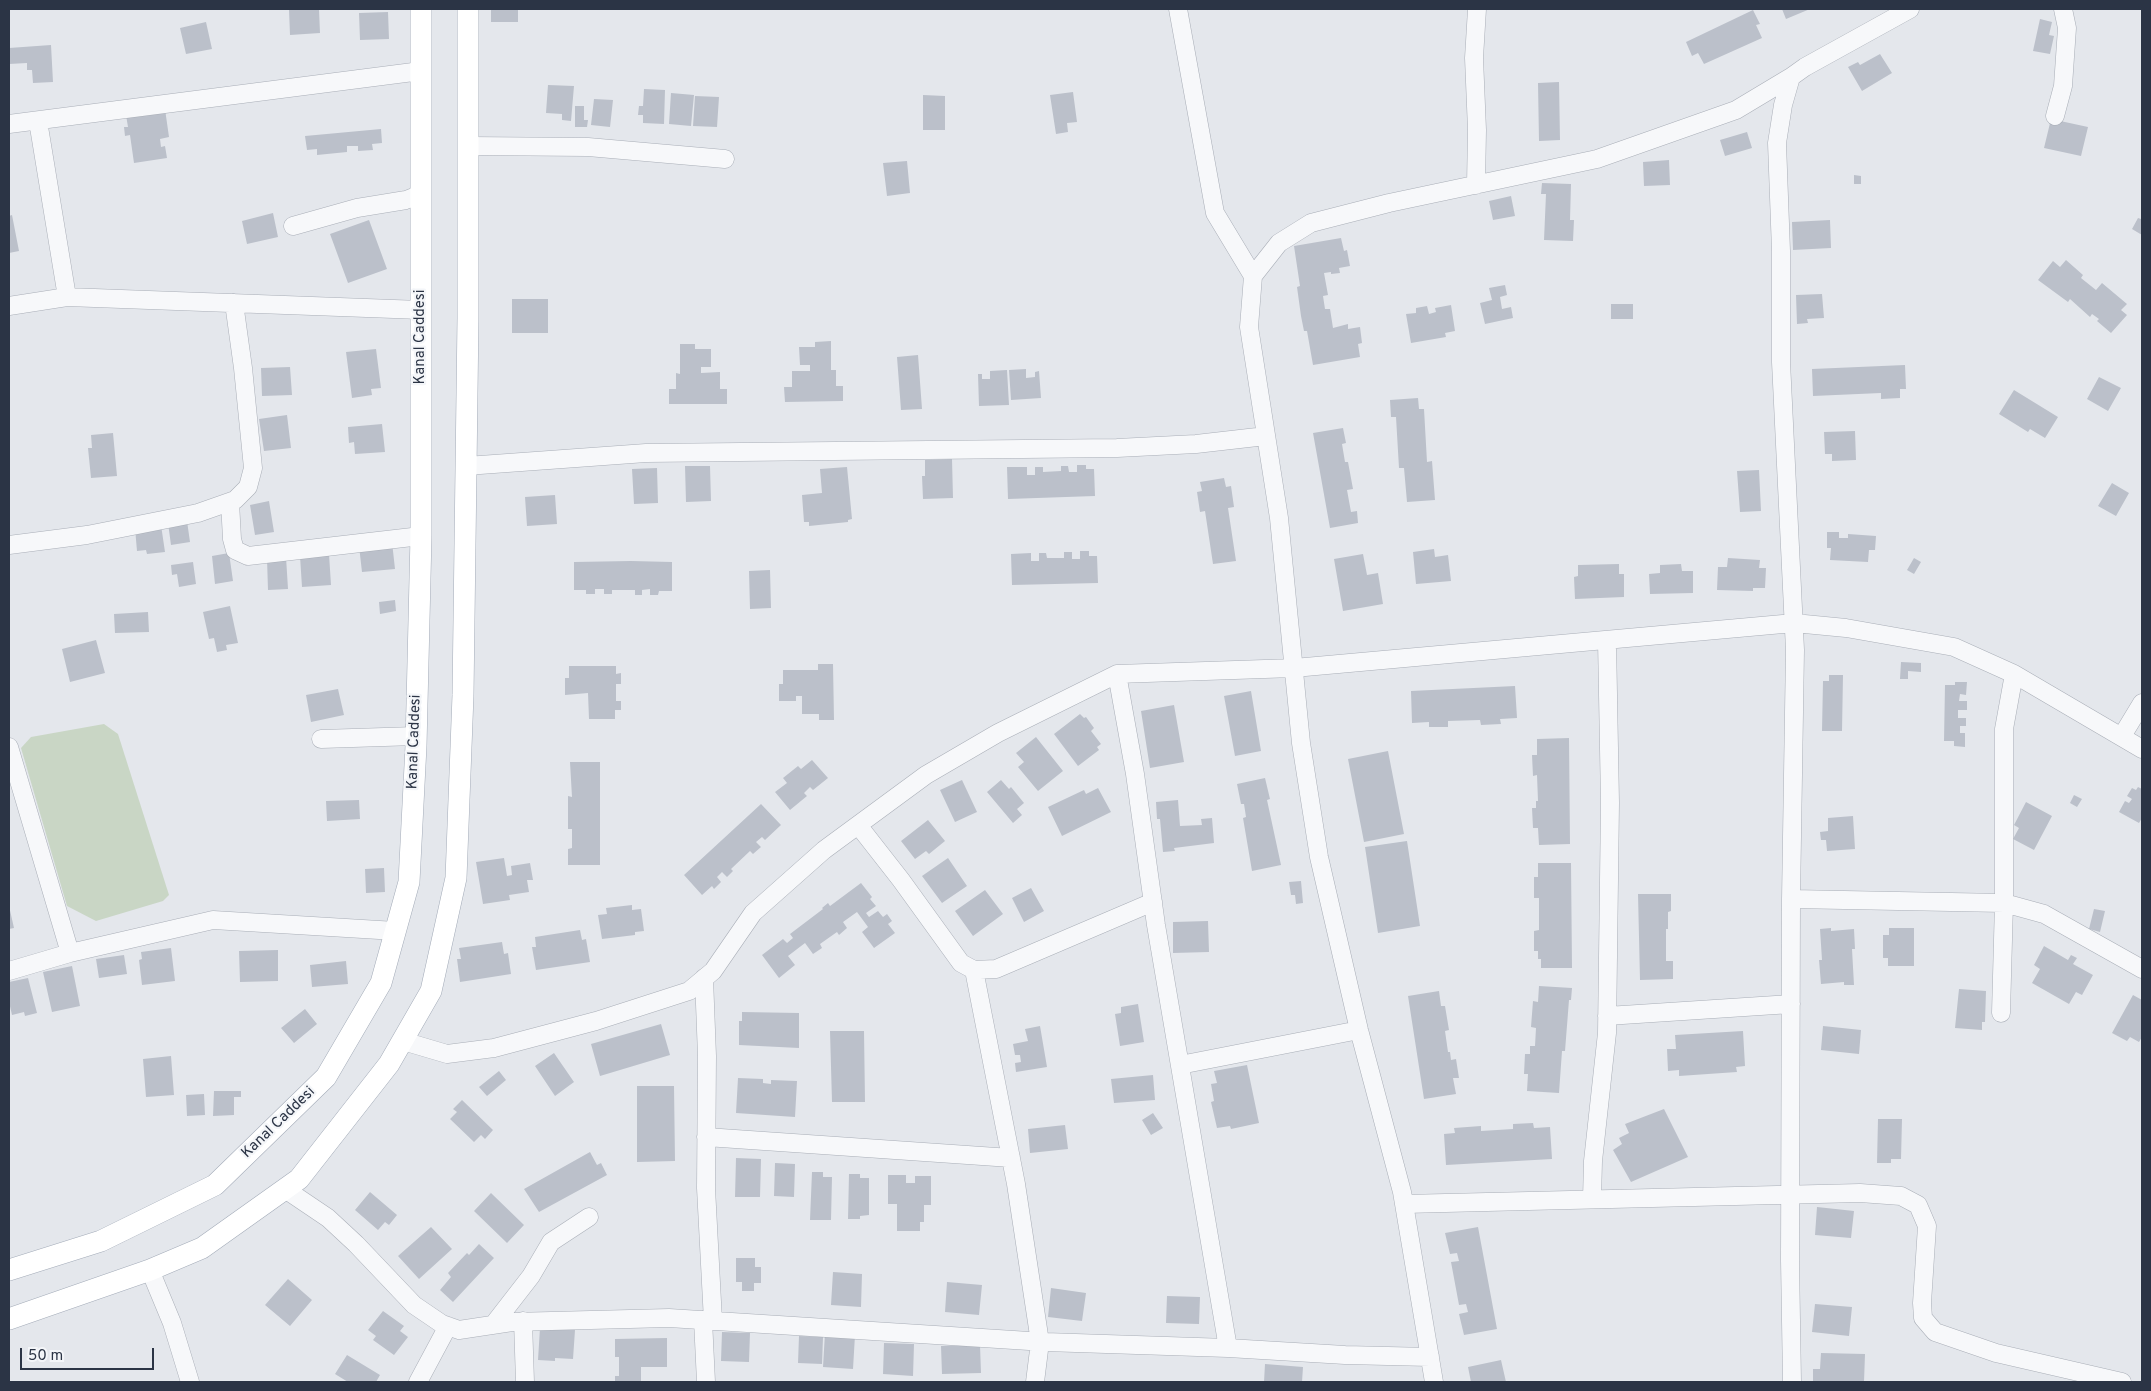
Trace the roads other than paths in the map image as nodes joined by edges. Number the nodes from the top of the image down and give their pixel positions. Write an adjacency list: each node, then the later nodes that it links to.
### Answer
1 (421, 9): 7 (main road, Kanal Caddesi)
2 (468, 9): 12 (main road)
3 (1178, 9): 17 (street)
4 (1477, 9): 14 (street)
5 (1910, 9): 8 (street)
6 (2063, 9): 9 (street)
7 (421, 71): 10 (street); 15 (main road, Kanal Caddesi)
8 (1791, 77): 14 (street); 27 (street)
9 (2055, 116)
10 (38, 120): 11 (street); 18 (street)
11 (9, 124)
12 (468, 146): 13 (street); 23 (main road)
13 (725, 159)
14 (1476, 184): 17 (street)
15 (421, 194): 16 (street); 21 (main road, Kanal Caddesi)
16 (292, 226)
17 (1253, 276): 22 (street)
18 (67, 298): 19 (street); 20 (street)
19 (234, 303): 21 (street); 24 (street)
20 (9, 306)
21 (421, 310): 25 (main road, Kanal Caddesi)
22 (1266, 436): 23 (street); 29 (street)
23 (466, 466): 52 (main road)
24 (230, 502): 25 (street); 26 (street)
25 (421, 536): 33 (main road, Kanal Caddesi)
26 (9, 545)
27 (1794, 623): 28 (street); 31 (street); 39 (street)
28 (1607, 640): 29 (street); 50 (street)
29 (1294, 668): 30 (street); 51 (street)
30 (1117, 674): 38 (street); 40 (street)
31 (2014, 674): 34 (street); 41 (street)
32 (2142, 703): 34 (street)
33 (416, 736): 35 (street); 42 (main road, Kanal Caddesi)
34 (2122, 736): 37 (street)
35 (321, 739)
36 (9, 747): 43 (street)
37 (2142, 749)
38 (858, 825): 45 (street); 47 (street)
39 (1791, 900): 41 (street); 48 (street)
40 (1153, 902): 45 (street); 53 (street)
41 (2004, 903): 44 (street); 49 (street)
42 (396, 930): 43 (street); 61 (main road, Kanal Caddesi)
43 (70, 953): 46 (street)
44 (2142, 969)
45 (974, 970): 55 (street)
46 (9, 971)
47 (704, 978): 52 (street); 54 (street)
48 (1791, 1004): 50 (street); 57 (street)
49 (2001, 1013)
50 (1607, 1016): 58 (street)
51 (1359, 1030): 53 (street); 59 (street)
52 (402, 1041): 56 (main road)
53 (1180, 1066): 69 (street)
54 (706, 1137): 55 (street); 65 (street)
55 (1011, 1158): 68 (street)
56 (285, 1189): 62 (main road); 67 (street)
57 (1791, 1194): 58 (street); 77 (street); 78 (street)
58 (1592, 1199): 59 (street)
59 (1404, 1204): 70 (street)
60 (589, 1217): 66 (street)
61 (9, 1270)
62 (150, 1270): 63 (main road); 71 (street)
63 (9, 1319)
64 (523, 1321): 65 (street); 66 (street); 73 (street)
65 (708, 1321): 68 (street); 74 (street)
66 (493, 1325): 67 (street)
67 (448, 1326): 72 (street)
68 (1040, 1342): 69 (street); 75 (street)
69 (1228, 1348): 70 (street)
70 (1430, 1357): 76 (street)
71 (190, 1382)
72 (418, 1382)
73 (524, 1382)
74 (706, 1382)
75 (1035, 1382)
76 (1434, 1382)
77 (1792, 1382)
78 (2122, 1382)

